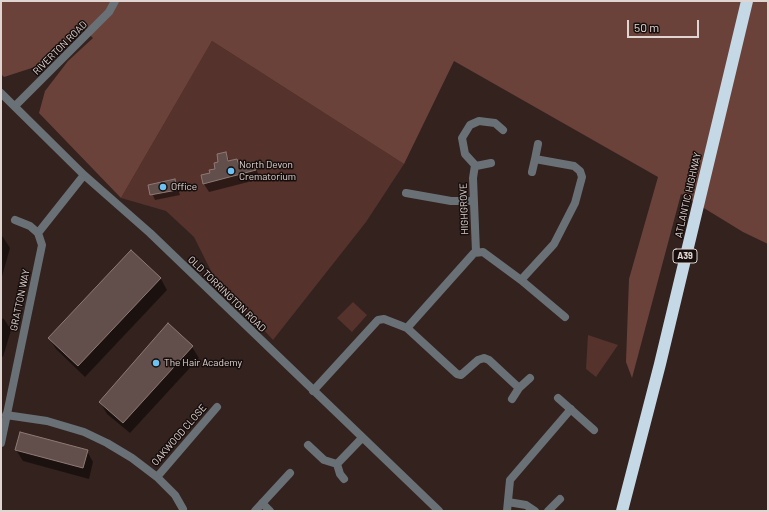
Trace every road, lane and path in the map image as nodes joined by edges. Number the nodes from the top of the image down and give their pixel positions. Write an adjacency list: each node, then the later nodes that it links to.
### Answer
1 (115, 1): 4 (street, RIVERTON ROAD)
2 (747, 1): 46 (highway, ATLANTIC HIGHWAY / A39)
3 (1, 93): 4 (street, OLD TORRINGTON ROAD)
4 (15, 106): 11 (street, OLD TORRINGTON ROAD)
5 (503, 130): 9 (street)
6 (538, 144): 7 (street)
7 (535, 159): 10 (street); 17 (street)
8 (492, 163): 9 (street)
9 (476, 166): 13 (street, HIGHGROVE)
10 (532, 172)
11 (84, 175): 15 (street); 22 (street, OLD TORRINGTON ROAD)
12 (406, 193): 13 (street)
13 (474, 201): 16 (street, HIGHGROVE)
14 (15, 220): 15 (street)
15 (38, 233): 27 (street, GRATTON WAY)
16 (476, 252): 17 (street); 19 (street)
17 (521, 280): 18 (street)
18 (565, 317)
19 (407, 328): 21 (street); 22 (street)
20 (530, 378): 21 (street)
21 (519, 388): 24 (street)
22 (313, 391): 29 (street, OLD TORRINGTON ROAD)
23 (558, 398): 26 (street)
24 (512, 399)
25 (217, 408): 34 (street, OAKWOOD CLOSE)
26 (571, 410): 28 (street); 37 (street)
27 (6, 415): 30 (street, GRATTON WAY); 34 (street, OAKWOOD CLOSE)
28 (594, 430)
29 (362, 438): 32 (street); 40 (street, OLD TORRINGTON ROAD)
30 (1, 443)
31 (308, 446): 32 (street)
32 (337, 464): 35 (street)
33 (290, 473): 38 (street)
34 (157, 476): 39 (street, OAKWOOD CLOSE)
35 (344, 479)
36 (560, 499): 45 (street)
37 (508, 502): 43 (street); 44 (street)
38 (262, 503): 41 (street); 42 (street)
39 (183, 509)
40 (435, 510)
41 (255, 511)
42 (270, 511)
43 (507, 511)
44 (535, 511)
45 (548, 511)
46 (622, 511)

